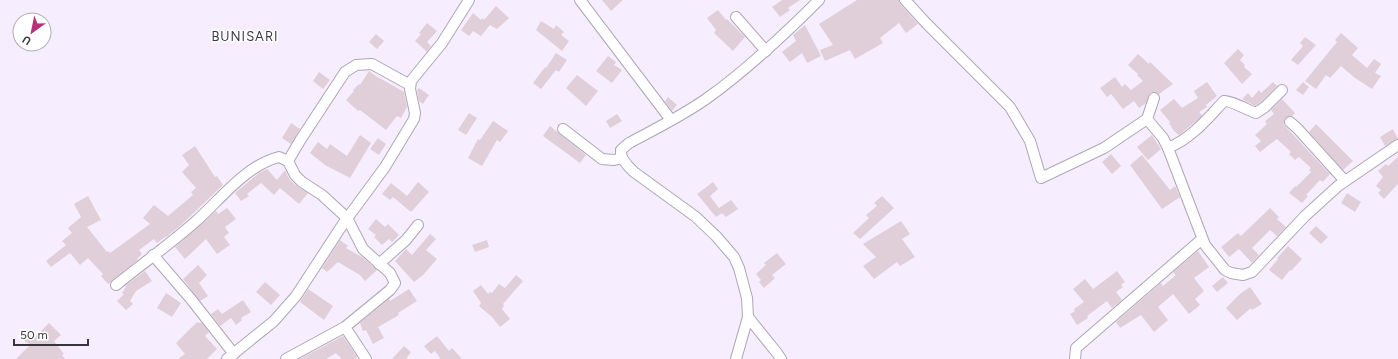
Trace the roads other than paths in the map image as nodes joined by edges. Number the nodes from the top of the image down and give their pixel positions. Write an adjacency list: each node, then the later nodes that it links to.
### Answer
1 (469, 0): 7 (street)
2 (580, 0): 11 (street)
3 (819, 0): 6 (street)
4 (905, 0): 10 (street)
5 (736, 18): 6 (street)
6 (766, 51): 11 (street)
7 (410, 84): 17 (street); 19 (street)
8 (1282, 90): 15 (street)
9 (1154, 98): 10 (street)
10 (1147, 119): 15 (street)
11 (671, 120): 16 (street)
12 (1290, 122): 18 (street)
13 (563, 129): 16 (street)
14 (1398, 145): 18 (street)
15 (1168, 148): 21 (street)
16 (622, 158): 25 (street)
17 (288, 161): 19 (street); 22 (street)
18 (1345, 181): 21 (street)
19 (347, 218): 23 (street); 27 (street)
20 (418, 225): 23 (street)
21 (1202, 239): 32 (street)
22 (153, 255): 24 (street); 27 (street)
23 (379, 264): 26 (street)
24 (116, 284)
25 (748, 317): 30 (street); 31 (street)
26 (345, 328): 28 (street); 29 (street)
27 (231, 356)
28 (286, 359)
29 (366, 359)
30 (736, 359)
31 (781, 359)
32 (1075, 359)

